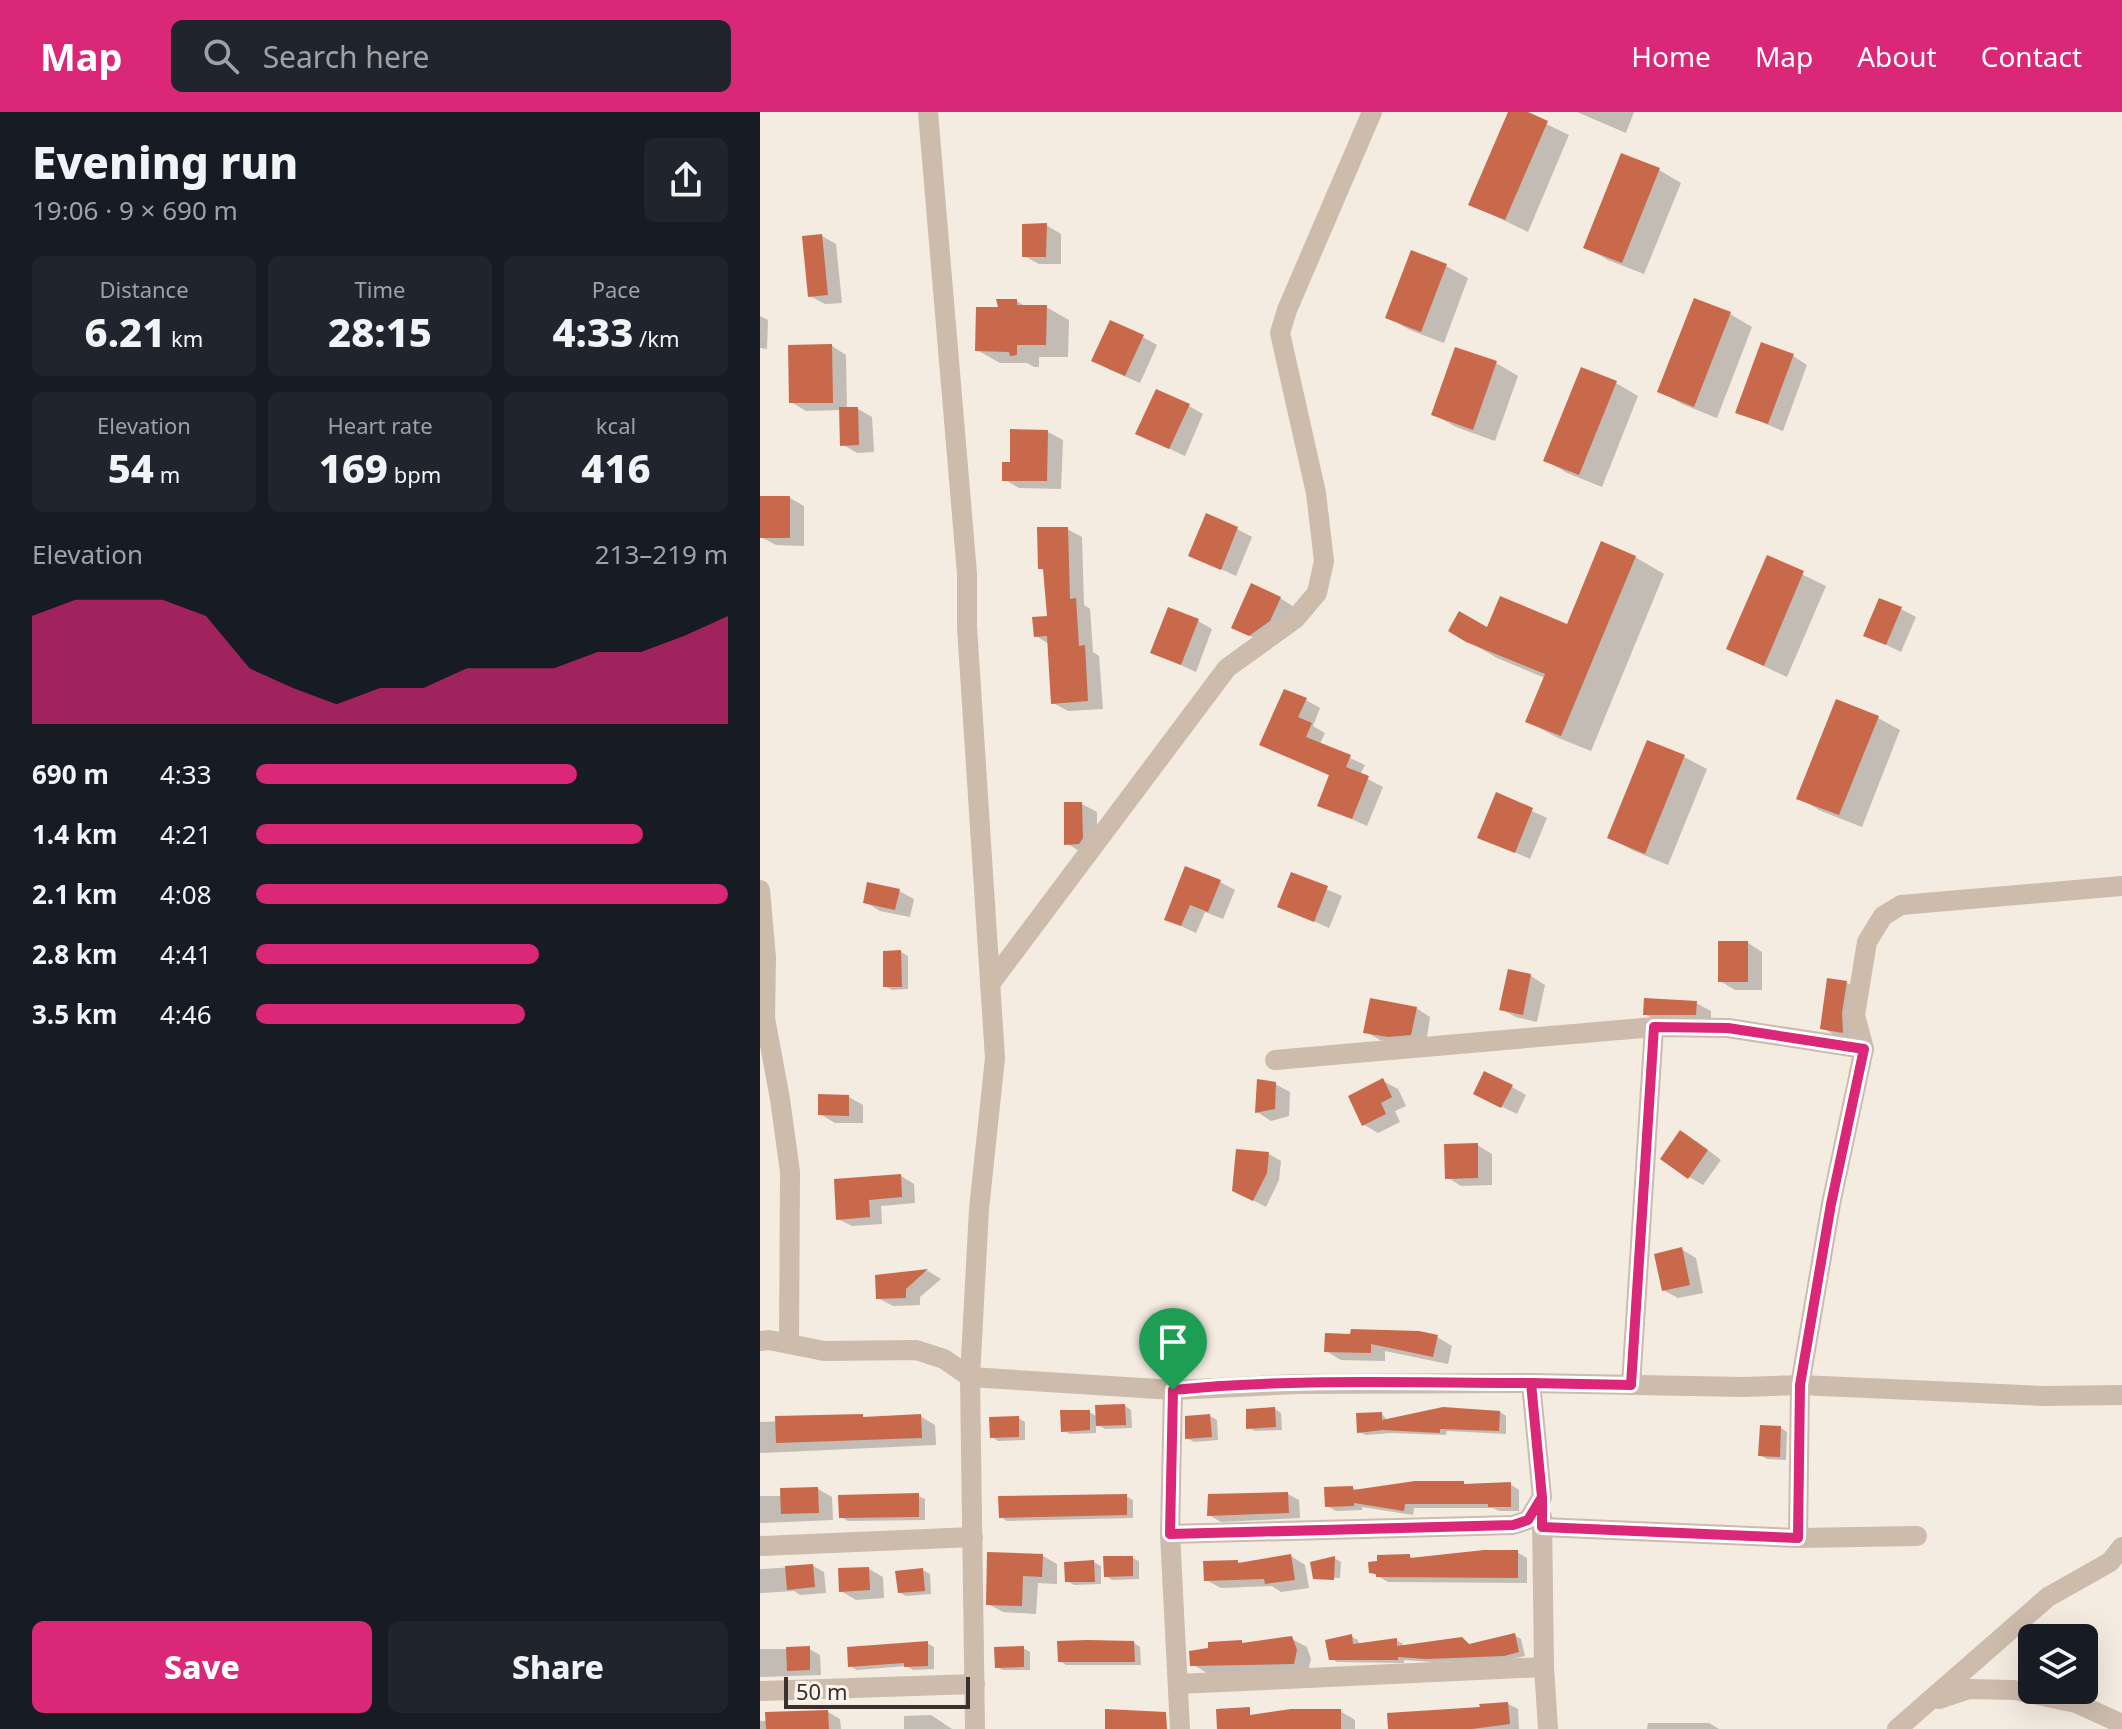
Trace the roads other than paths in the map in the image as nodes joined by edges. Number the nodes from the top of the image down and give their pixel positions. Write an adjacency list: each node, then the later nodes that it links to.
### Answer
1 (928, 112): 5 (street)
2 (1372, 112): 5 (street)
3 (2122, 886): 7 (street)
4 (760, 890): 10 (street)
5 (990, 984): 11 (street)
6 (1654, 1027): 7 (street); 8 (street); 13 (street)
7 (1864, 1049): 14 (street)
8 (1275, 1060)
9 (760, 1341): 10 (street)
10 (789, 1344): 11 (street)
11 (970, 1377): 15 (street); 21 (street)
12 (1531, 1383): 13 (street); 15 (street); 17 (street)
13 (1631, 1385): 14 (street)
14 (1800, 1385): 16 (street); 22 (street)
15 (1173, 1390): 19 (street)
16 (2122, 1395)
17 (1542, 1497): 18 (street); 19 (street)
18 (1542, 1527): 22 (street); 25 (street)
19 (1170, 1534): 27 (street)
20 (1917, 1536): 22 (street)
21 (973, 1537): 23 (street); 26 (street)
22 (1798, 1538)
23 (760, 1546)
24 (2122, 1547): 29 (street)
25 (1544, 1667): 27 (street); 33 (street)
26 (975, 1684): 28 (street); 31 (street)
27 (1178, 1684): 32 (street)
28 (760, 1691)
29 (1928, 1703): 30 (street); 34 (street)
30 (2122, 1724)
31 (975, 1729)
32 (1180, 1729)
33 (1548, 1729)
34 (1897, 1729)

